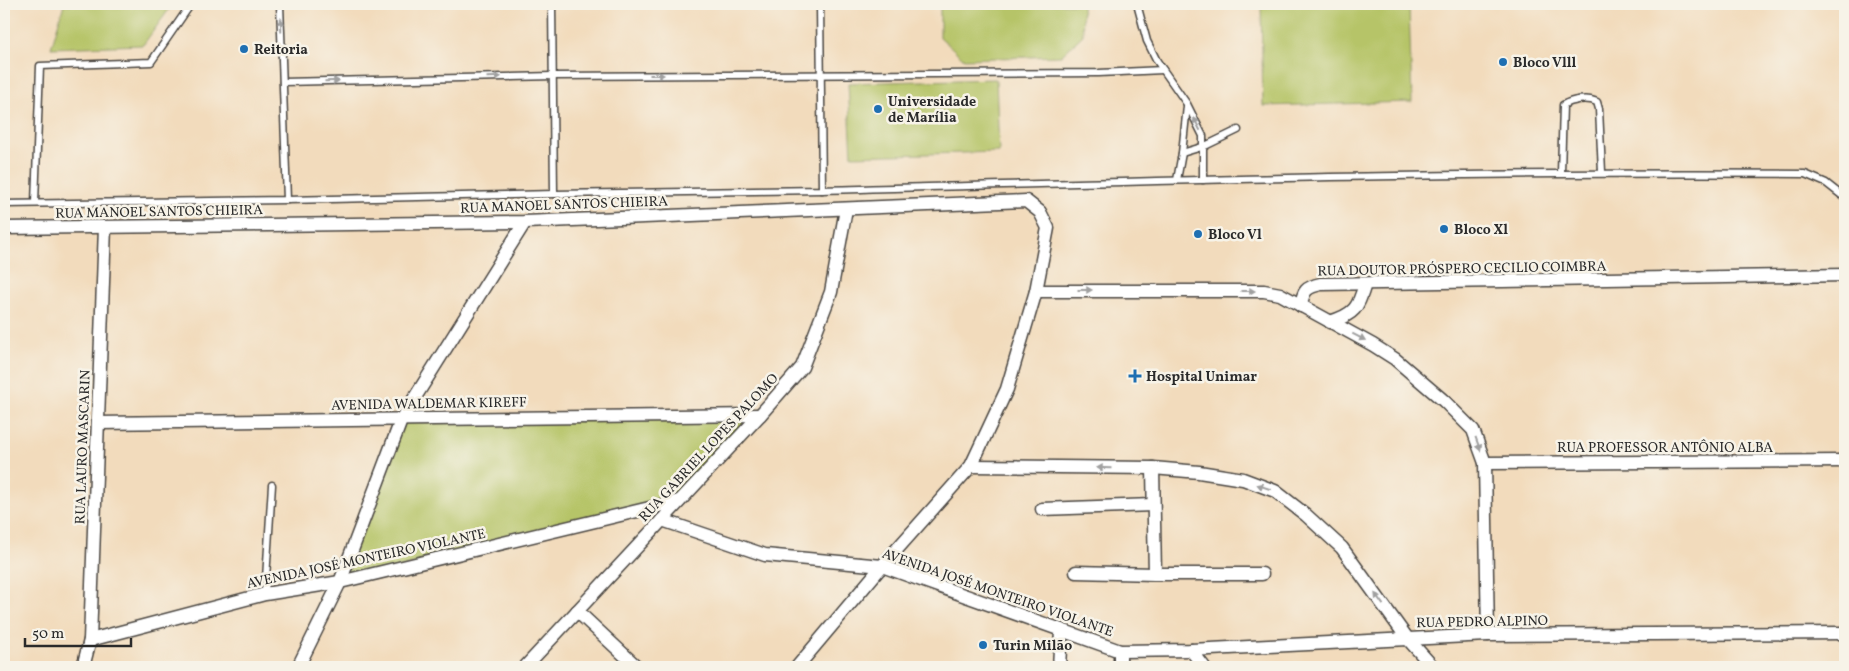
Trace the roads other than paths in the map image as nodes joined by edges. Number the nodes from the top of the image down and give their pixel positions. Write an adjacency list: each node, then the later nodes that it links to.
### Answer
1 (191, 4): 22 (lane)
2 (280, 4): 9 (lane, one-way to 2)
3 (552, 4): 8 (lane)
4 (820, 4): 7 (lane)
5 (1137, 4): 6 (lane)
6 (1163, 70): 7 (lane); 10 (lane)
7 (821, 74): 8 (lane, one-way to 7); 18 (lane)
8 (553, 76): 9 (lane, one-way to 8); 19 (lane)
9 (283, 82): 21 (lane)
10 (1187, 104): 12 (lane, one-way to 10); 13 (lane)
11 (1238, 130): 12 (lane)
12 (1205, 146): 13 (lane); 17 (lane)
13 (1182, 153): 16 (lane)
14 (1602, 172): 15 (lane); 15 (lane); 20 (lane)
15 (1561, 173): 17 (lane)
16 (1177, 180): 17 (lane); 18 (lane)
17 (1204, 180)
18 (822, 190): 19 (lane)
19 (554, 194): 21 (lane)
20 (1845, 198)
21 (287, 200): 22 (lane)
22 (35, 203): 23 (lane)
23 (4, 204)
24 (846, 209): 25 (street, RUA MANOEL SANTOS CHIEIRA); 30 (street, RUA MANOEL SANTOS CHIEIRA); 33 (street, RUA GABRIEL LOPES PALOMO)
25 (525, 222): 26 (street, RUA MANOEL SANTOS CHIEIRA); 34 (street)
26 (105, 227): 27 (street, RUA MANOEL SANTOS CHIEIRA); 35 (street, RUA LAURO MASCARIN)
27 (4, 228)
28 (1845, 275): 29 (street, RUA DOUTOR PRÓSPERO CECILIO COIMBRA)
29 (1365, 284): 31 (street, RUA DOUTOR PRÓSPERO CECILIO COIMBRA); 32 (street)
30 (1036, 291): 31 (street, one-way to 31); 38 (street, RUA MANOEL SANTOS CHIEIRA)
31 (1301, 306): 32 (street)
32 (1330, 322): 37 (street, one-way to 37)
33 (760, 415): 34 (street, AVENIDA WALDEMAR KIREFF); 41 (street, RUA GABRIEL LOPES PALOMO)
34 (402, 418): 35 (street, AVENIDA WALDEMAR KIREFF); 49 (street)
35 (98, 423): 56 (street, RUA LAURO MASCARIN)
36 (1845, 461): 37 (street, RUA PROFESSOR ANTÔNIO ALBA)
37 (1485, 463): 54 (street)
38 (971, 466): 39 (street, one-way to 38); 45 (street, RUA MANOEL SANTOS CHIEIRA)
39 (1153, 468): 42 (street); 55 (street, one-way to 39)
40 (272, 486): 50 (lane)
41 (679, 501): 44 (street, RUA GABRIEL LOPES PALOMO); 49 (street, AVENIDA JOSÉ MONTEIRO VIOLANTE)
42 (1153, 505): 43 (street); 47 (street)
43 (1042, 509)
44 (662, 520): 45 (street, AVENIDA JOSÉ MONTEIRO VIOLANTE); 51 (street, RUA GABRIEL LOPES PALOMO)
45 (882, 566): 52 (street, AVENIDA JOSÉ MONTEIRO VIOLANTE); 63 (street, RUA MANOEL SANTOS CHIEIRA)
46 (1076, 572): 47 (street)
47 (1155, 574): 48 (street)
48 (1262, 574)
49 (340, 582): 50 (street, AVENIDA JOSÉ MONTEIRO VIOLANTE); 60 (street)
50 (266, 594): 56 (street, AVENIDA JOSÉ MONTEIRO VIOLANTE)
51 (577, 611): 61 (street, RUA GABRIEL LOPES PALOMO); 62 (street)
52 (1062, 631): 57 (street, AVENIDA JOSÉ MONTEIRO VIOLANTE); 64 (street)
53 (1845, 633): 54 (street, RUA PEDRO ALPINO)
54 (1488, 635): 55 (street, RUA PEDRO ALPINO)
55 (1407, 638): 58 (street, RUA PEDRO ALPINO); 67 (street)
56 (90, 640): 59 (street, RUA LAURO MASCARIN)
57 (1120, 650): 58 (street, RUA PEDRO ALPINO); 65 (street)
58 (1191, 650): 66 (street)
59 (83, 667)
60 (298, 667)
61 (525, 667)
62 (636, 667)
63 (797, 667)
64 (1059, 667)
65 (1120, 667)
66 (1204, 667)
67 (1432, 667)

